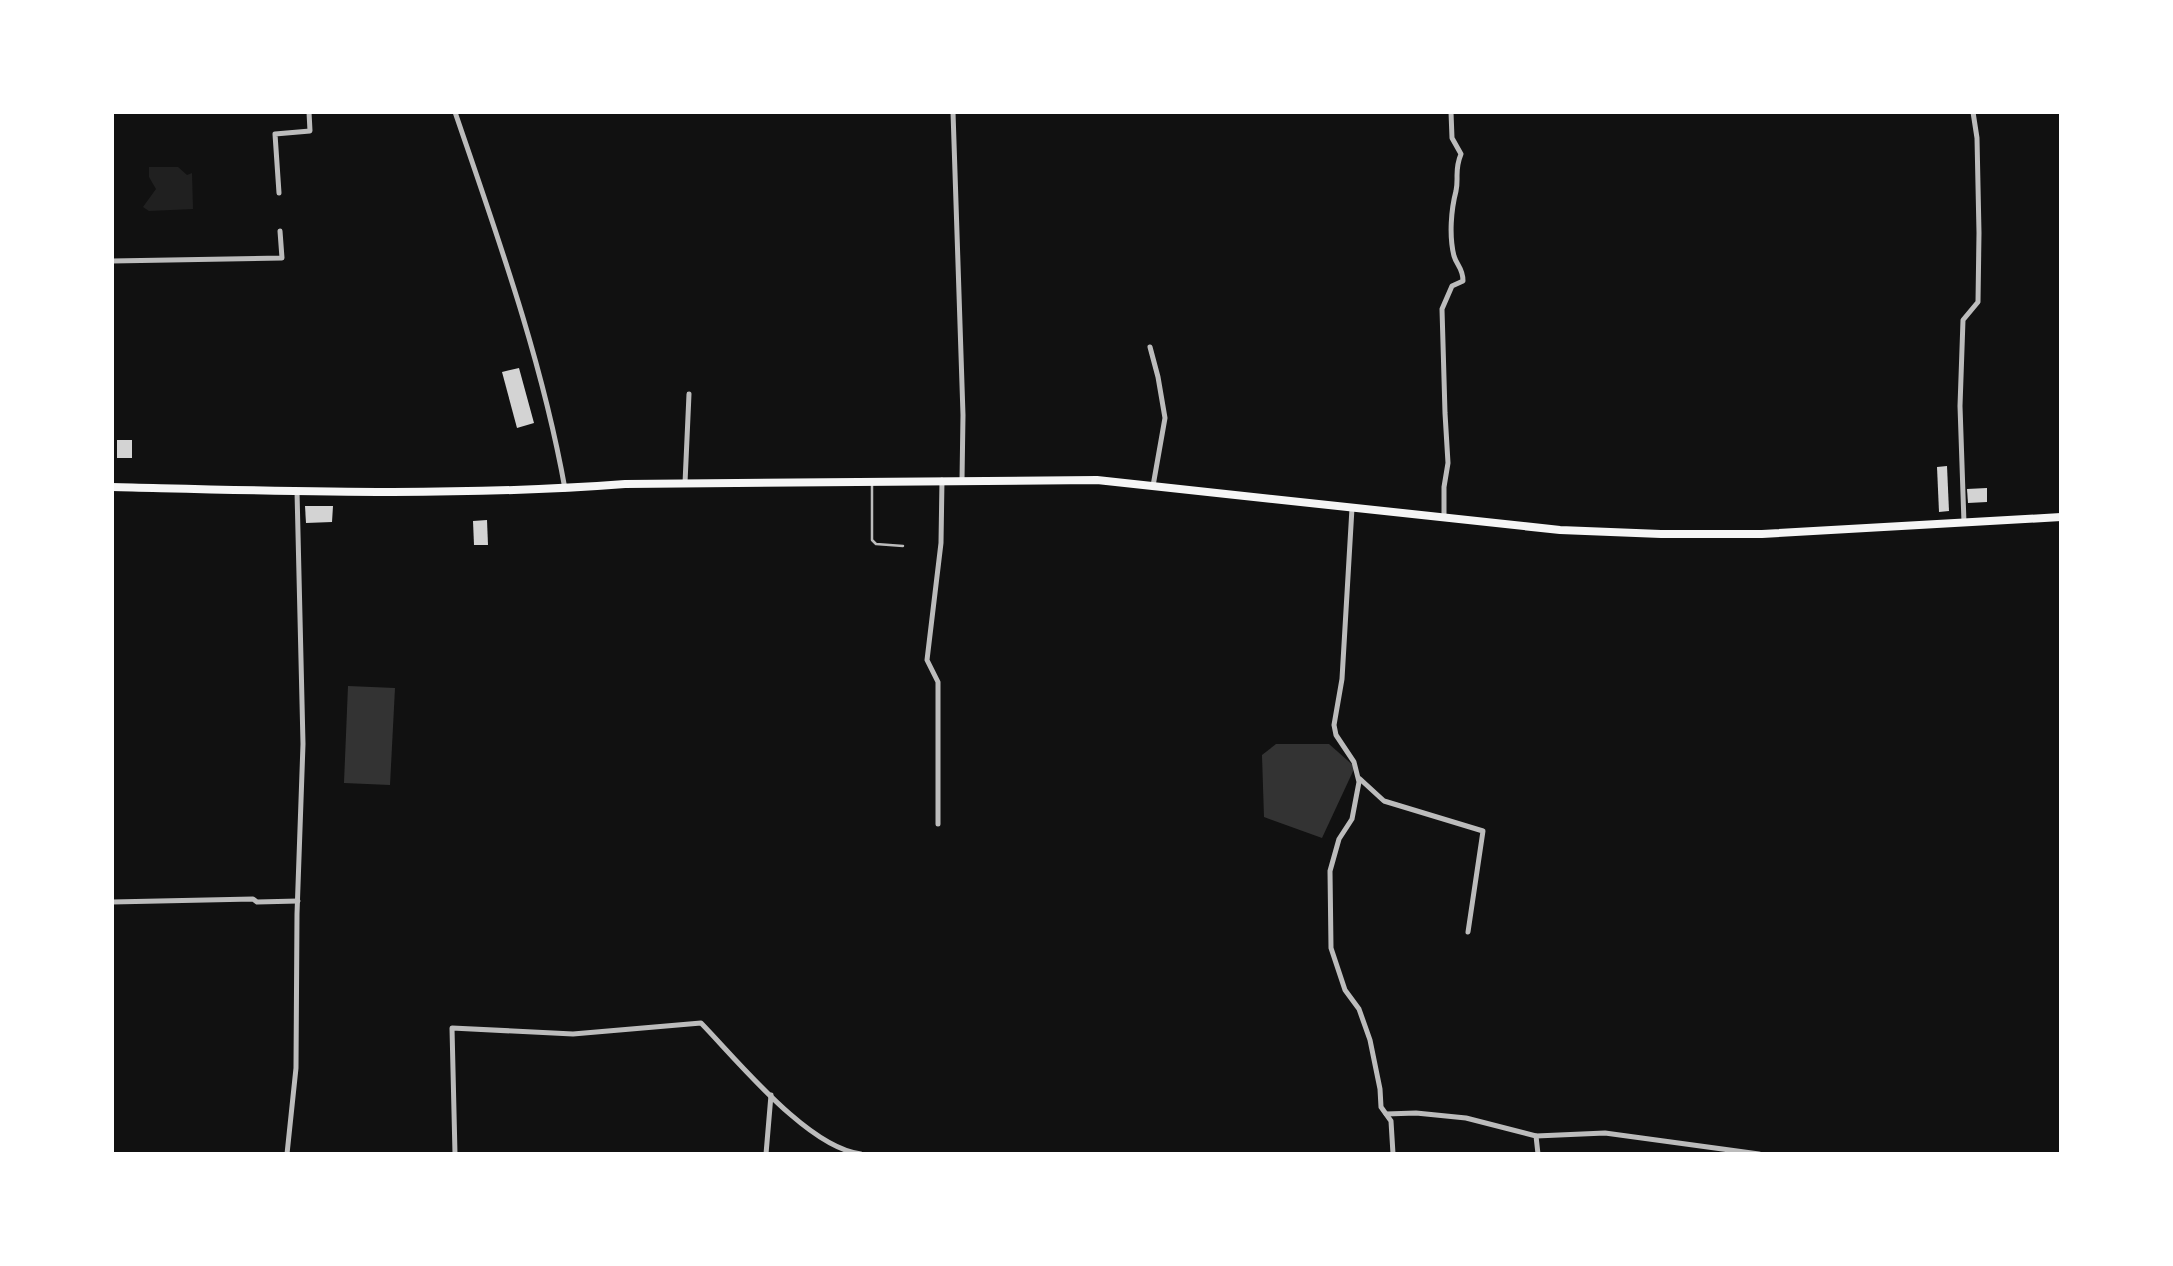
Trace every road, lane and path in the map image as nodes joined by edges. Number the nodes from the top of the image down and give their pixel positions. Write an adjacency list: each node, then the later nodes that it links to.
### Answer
1 (309, 112): 6 (street)
2 (455, 112): 17 (street)
3 (953, 112): 12 (street)
4 (1451, 112): 20 (street)
5 (1973, 112): 22 (street)
6 (279, 193)
7 (280, 231): 8 (street)
8 (112, 261)
9 (1150, 347): 15 (street)
10 (688, 394): 14 (street)
11 (942, 480): 12 (highway); 13 (highway); 25 (street)
12 (962, 480): 15 (highway)
13 (872, 481): 14 (highway); 23 (lane)
14 (685, 483): 17 (highway)
15 (1153, 486): 19 (highway)
16 (112, 487): 18 (highway)
17 (565, 489): 18 (highway)
18 (297, 491): 26 (street)
19 (1352, 508): 20 (highway); 24 (street)
20 (1444, 517): 22 (highway)
21 (2061, 517): 22 (highway)
22 (1964, 524)
23 (903, 546)
24 (1358, 777): 28 (street); 30 (street)
25 (938, 824)
26 (298, 901): 27 (street); 32 (street)
27 (112, 902)
28 (1468, 932)
29 (771, 1095): 33 (street); 34 (street); 35 (street)
30 (1386, 1114): 31 (street); 36 (street)
31 (1536, 1136): 37 (street); 38 (street)
32 (288, 1154)
33 (455, 1154)
34 (766, 1154)
35 (861, 1154)
36 (1393, 1154)
37 (1538, 1154)
38 (1759, 1154)

